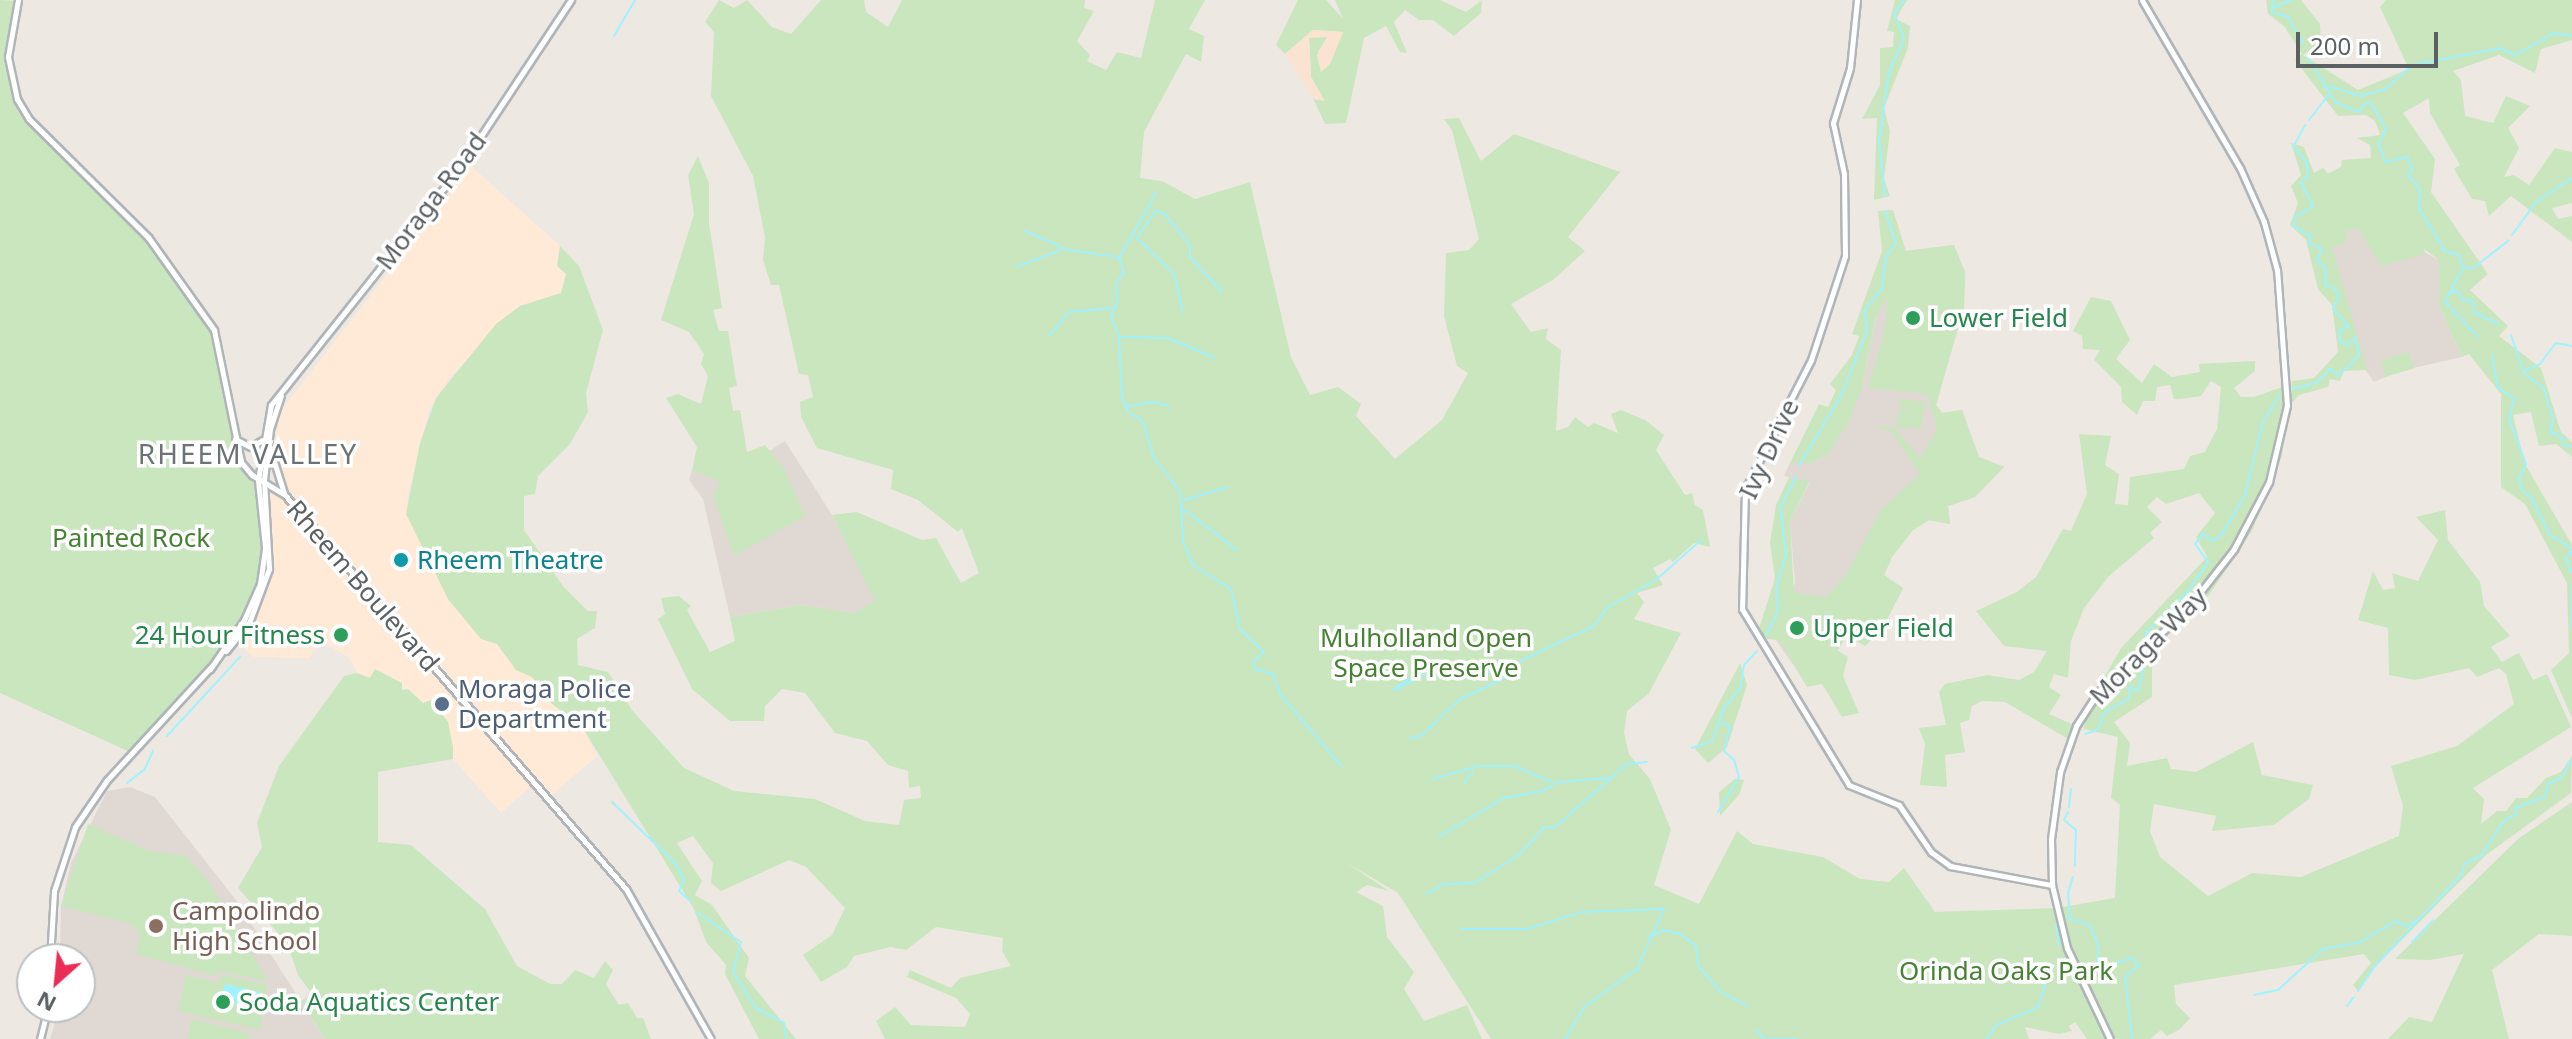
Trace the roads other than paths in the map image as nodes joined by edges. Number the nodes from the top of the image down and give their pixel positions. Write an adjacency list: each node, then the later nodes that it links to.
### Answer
1 (18, 0): 5 (main road, Rheem Boulevard)
2 (571, 0): 6 (main road, Moraga Road)
3 (1857, 0): 9 (main road, Ivy Drive)
4 (2142, 0): 9 (main road, Moraga Way)
5 (235, 439): 6 (main road); 7 (main road, Rheem Boulevard)
6 (265, 440): 7 (main road, Moraga Road); 8 (main road)
7 (261, 480): 8 (main road, Rheem Boulevard); 10 (main road, Moraga Road)
8 (284, 494): 11 (main road, Rheem Boulevard)
9 (2052, 885): 12 (main road, Moraga Way)
10 (51, 943)
11 (711, 1039)
12 (2110, 1039)

